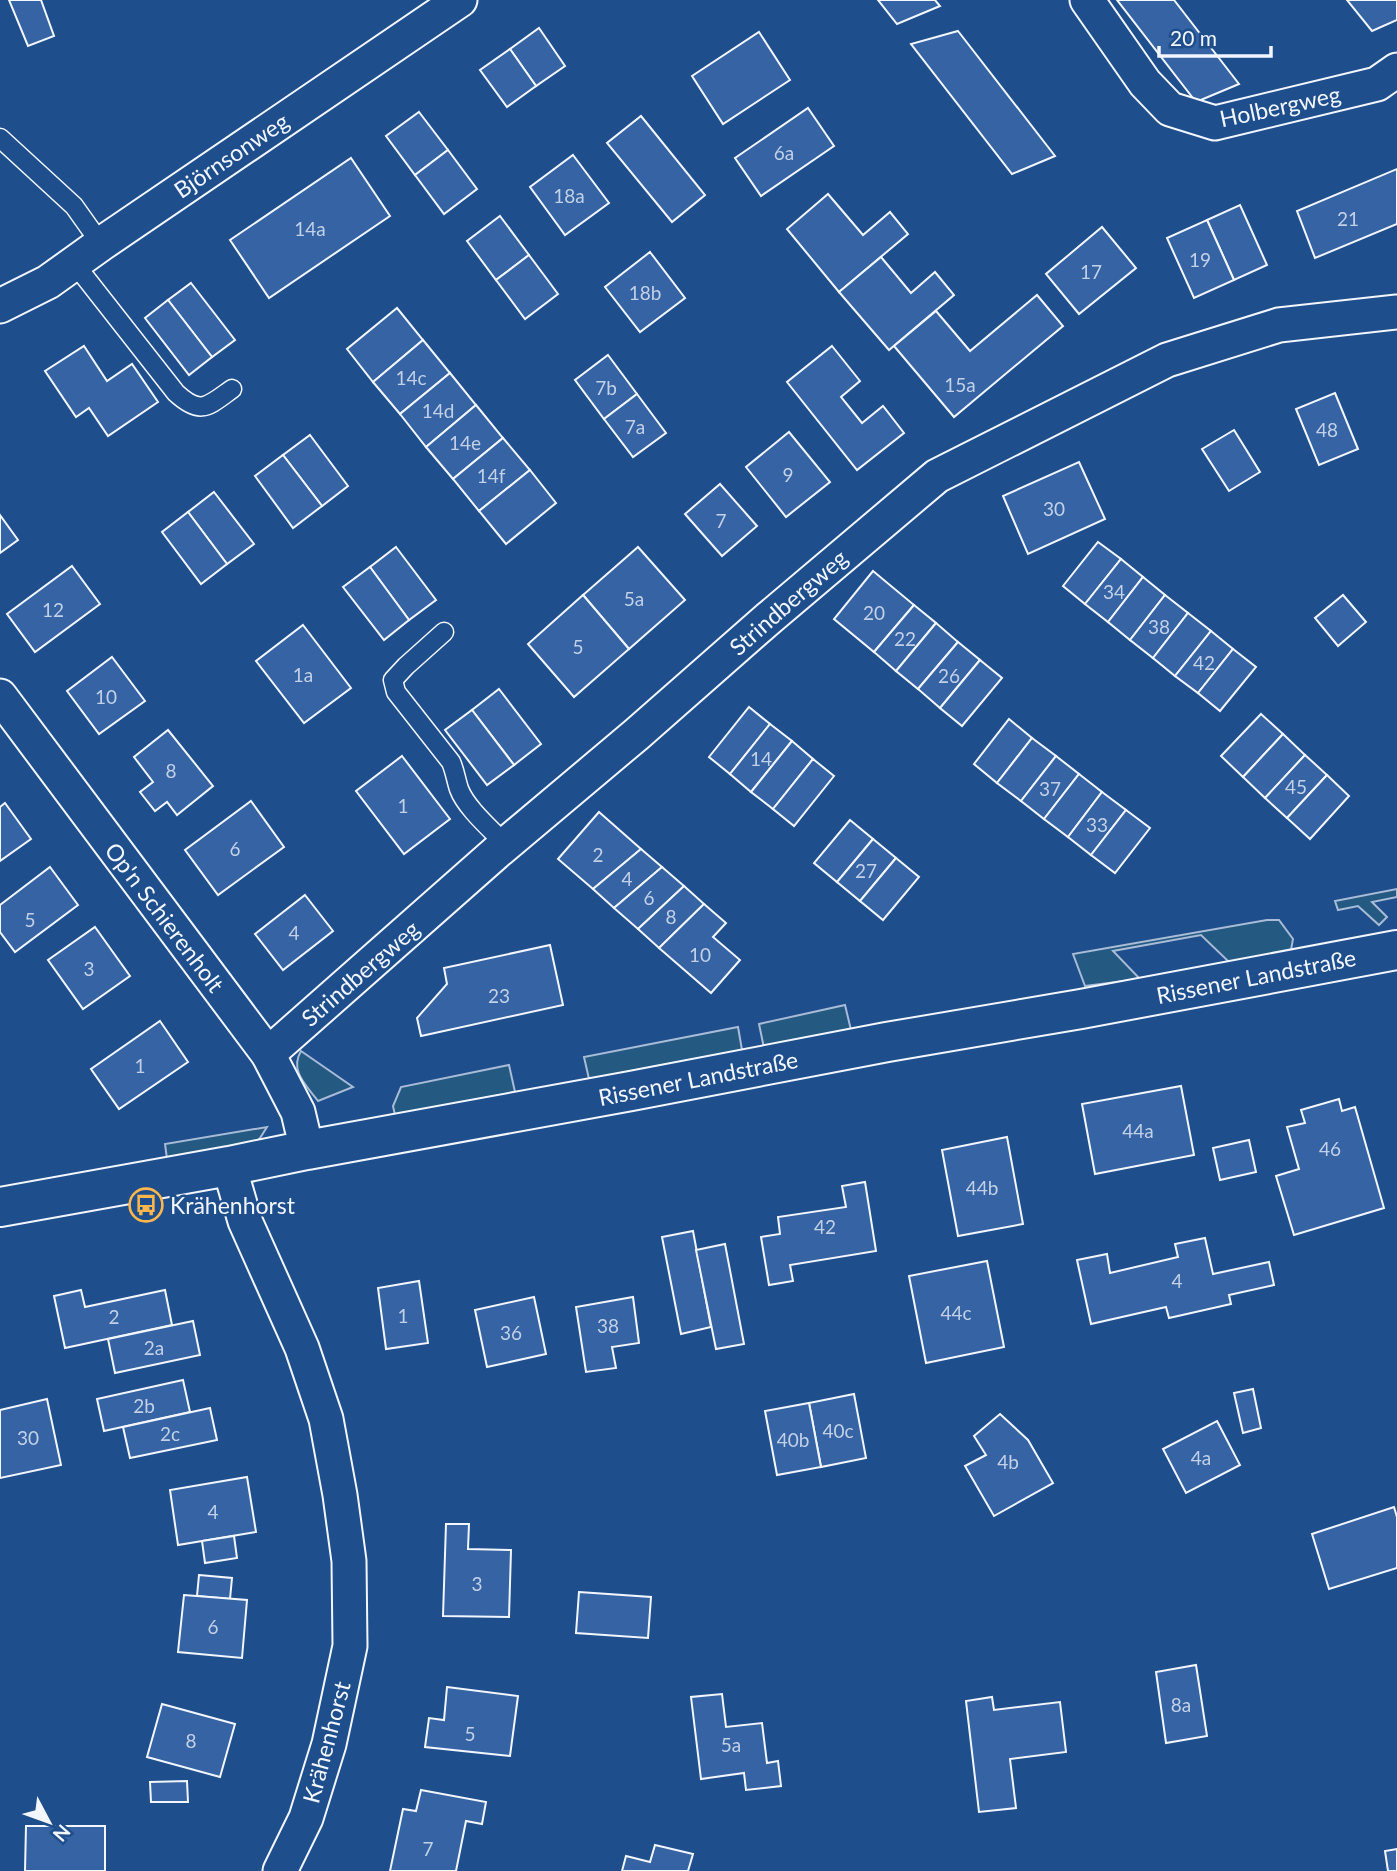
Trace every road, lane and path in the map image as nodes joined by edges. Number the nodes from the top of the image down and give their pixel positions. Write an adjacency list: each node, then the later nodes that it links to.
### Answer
1 (460, 0): 5 (street, Björnsonweg)
2 (1087, 0): 3 (street, Holbergweg)
3 (1397, 70)
4 (0, 138): 5 (lane)
5 (101, 244): 6 (street, Björnsonweg)
6 (74, 263): 7 (street, Björnsonweg); 9 (lane)
7 (0, 306)
8 (1397, 312): 12 (street, Strindbergweg)
9 (232, 388)
10 (444, 632): 12 (lane)
11 (0, 696): 14 (street, Op'n Schierenholt)
12 (506, 845): 14 (street, Strindbergweg)
13 (1397, 950): 15 (main road, Rissener Landstraße)
14 (268, 1054): 15 (street, Op'n Schierenholt)
15 (307, 1150): 16 (main road, Rissener Landstraße)
16 (229, 1166): 17 (main road, Rissener Landstraße); 18 (street, Krähenhorst)
17 (0, 1207)
18 (280, 1871)

